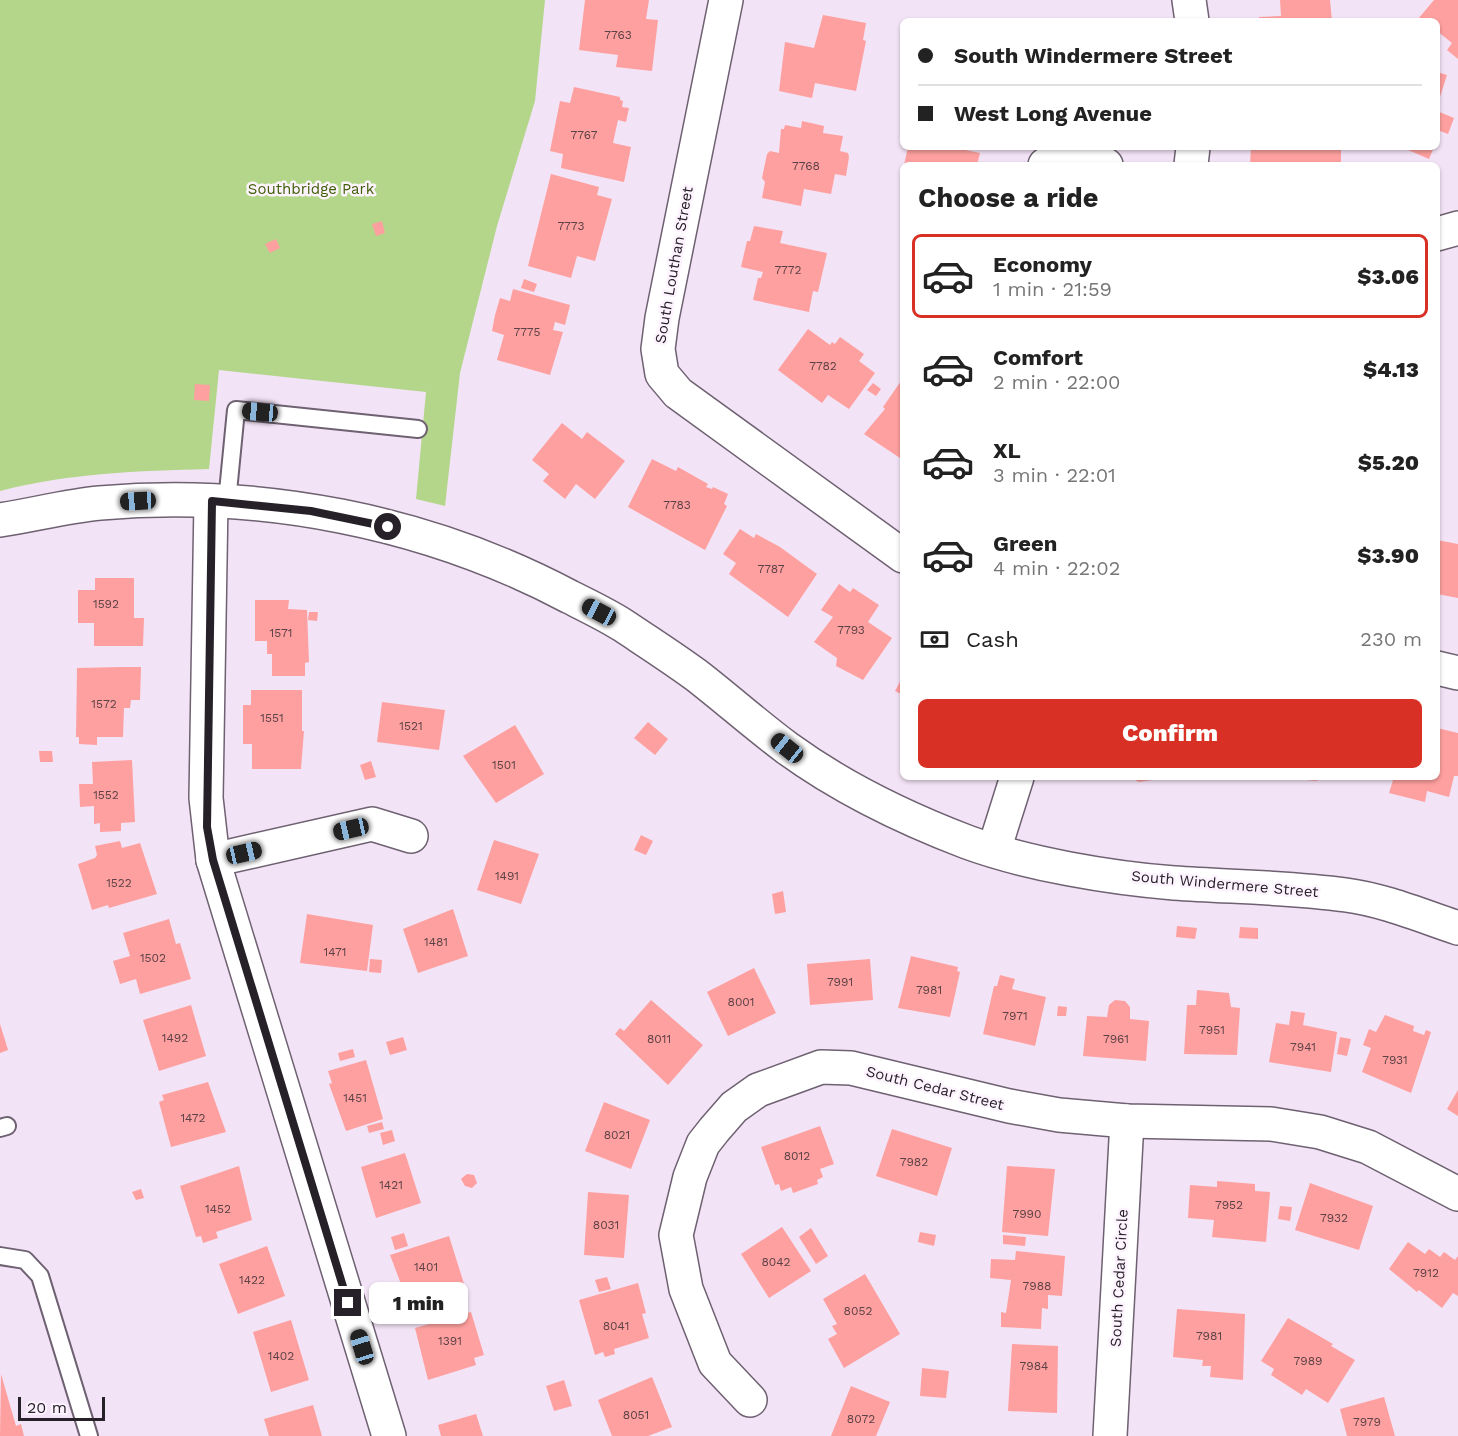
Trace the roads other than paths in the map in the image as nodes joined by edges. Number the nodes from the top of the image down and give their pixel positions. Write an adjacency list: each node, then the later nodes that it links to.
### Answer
1 (726, 0): 11 (street, South Louthan Street)
2 (1189, 0): 3 (street)
3 (1192, 18)
4 (1051, 162): 5 (street)
5 (1101, 162)
6 (1458, 228): 7 (street)
7 (1440, 233)
8 (418, 429): 9 (lane)
9 (219, 502): 10 (street, South Windermere Street); 16 (street, South Windermere Street); 17 (street)
10 (0, 520)
11 (900, 554)
12 (1440, 669): 13 (street)
13 (1458, 673)
14 (1016, 780): 16 (street)
15 (411, 836): 17 (street)
16 (994, 850): 18 (street, South Windermere Street)
17 (213, 860): 24 (street)
18 (1458, 928)
19 (1127, 1121): 20 (street, South Cedar Street); 22 (street, South Cedar Street); 25 (street, South Cedar Circle)
20 (1458, 1194)
21 (0, 1256): 23 (lane)
22 (750, 1400)
23 (89, 1436)
24 (389, 1436)
25 (1110, 1436)

